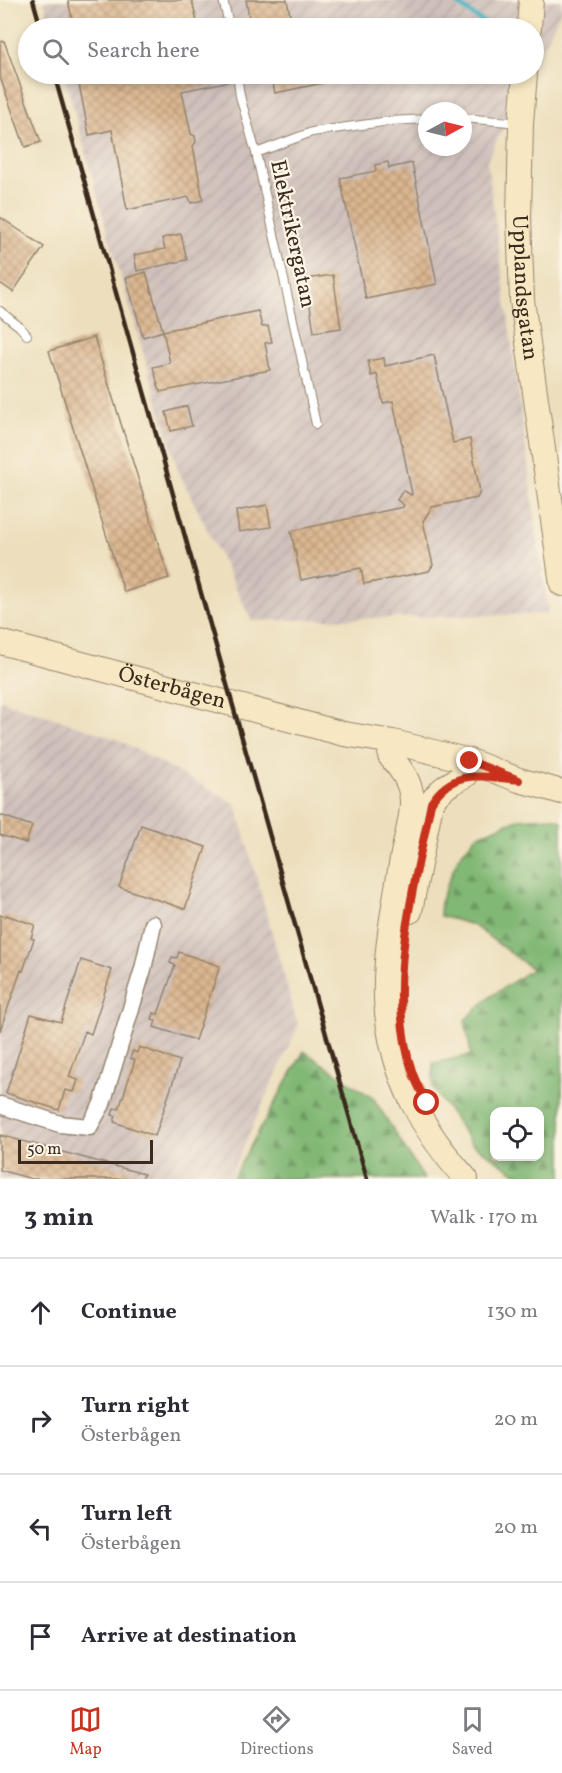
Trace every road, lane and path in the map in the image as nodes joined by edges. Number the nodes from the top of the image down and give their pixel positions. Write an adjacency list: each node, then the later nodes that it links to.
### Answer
1 (224, 0): 3 (lane)
2 (531, 0): 4 (main road)
3 (228, 18)
4 (530, 18)
5 (238, 84): 10 (lane)
6 (524, 84): 9 (main road, Upplandsgatan)
7 (418, 119): 10 (lane, Elektrikergatan)
8 (472, 119): 9 (lane)
9 (521, 123): 14 (main road, Upplandsgatan)
10 (256, 153): 13 (lane, Elektrikergatan)
11 (0, 311): 12 (lane)
12 (27, 335)
13 (316, 424)
14 (551, 502): 15 (main road, Upplandsgatan); 16 (main road, Upplandsgatan)
15 (562, 532)
16 (562, 584)
17 (0, 642): 18 (main road, Österbågen)
18 (344, 734): 19 (main road, Österbågen); 21 (main road, Österbågen)
19 (390, 756): 20 (main road, Österbågen); 25 (main road)
20 (466, 776): 21 (main road, Österbågen); 26 (main road)
21 (519, 780): 22 (main road, Österbågen)
22 (562, 792)
23 (153, 924): 24 (street)
24 (0, 1105)
25 (466, 1179)
26 (485, 1179)

